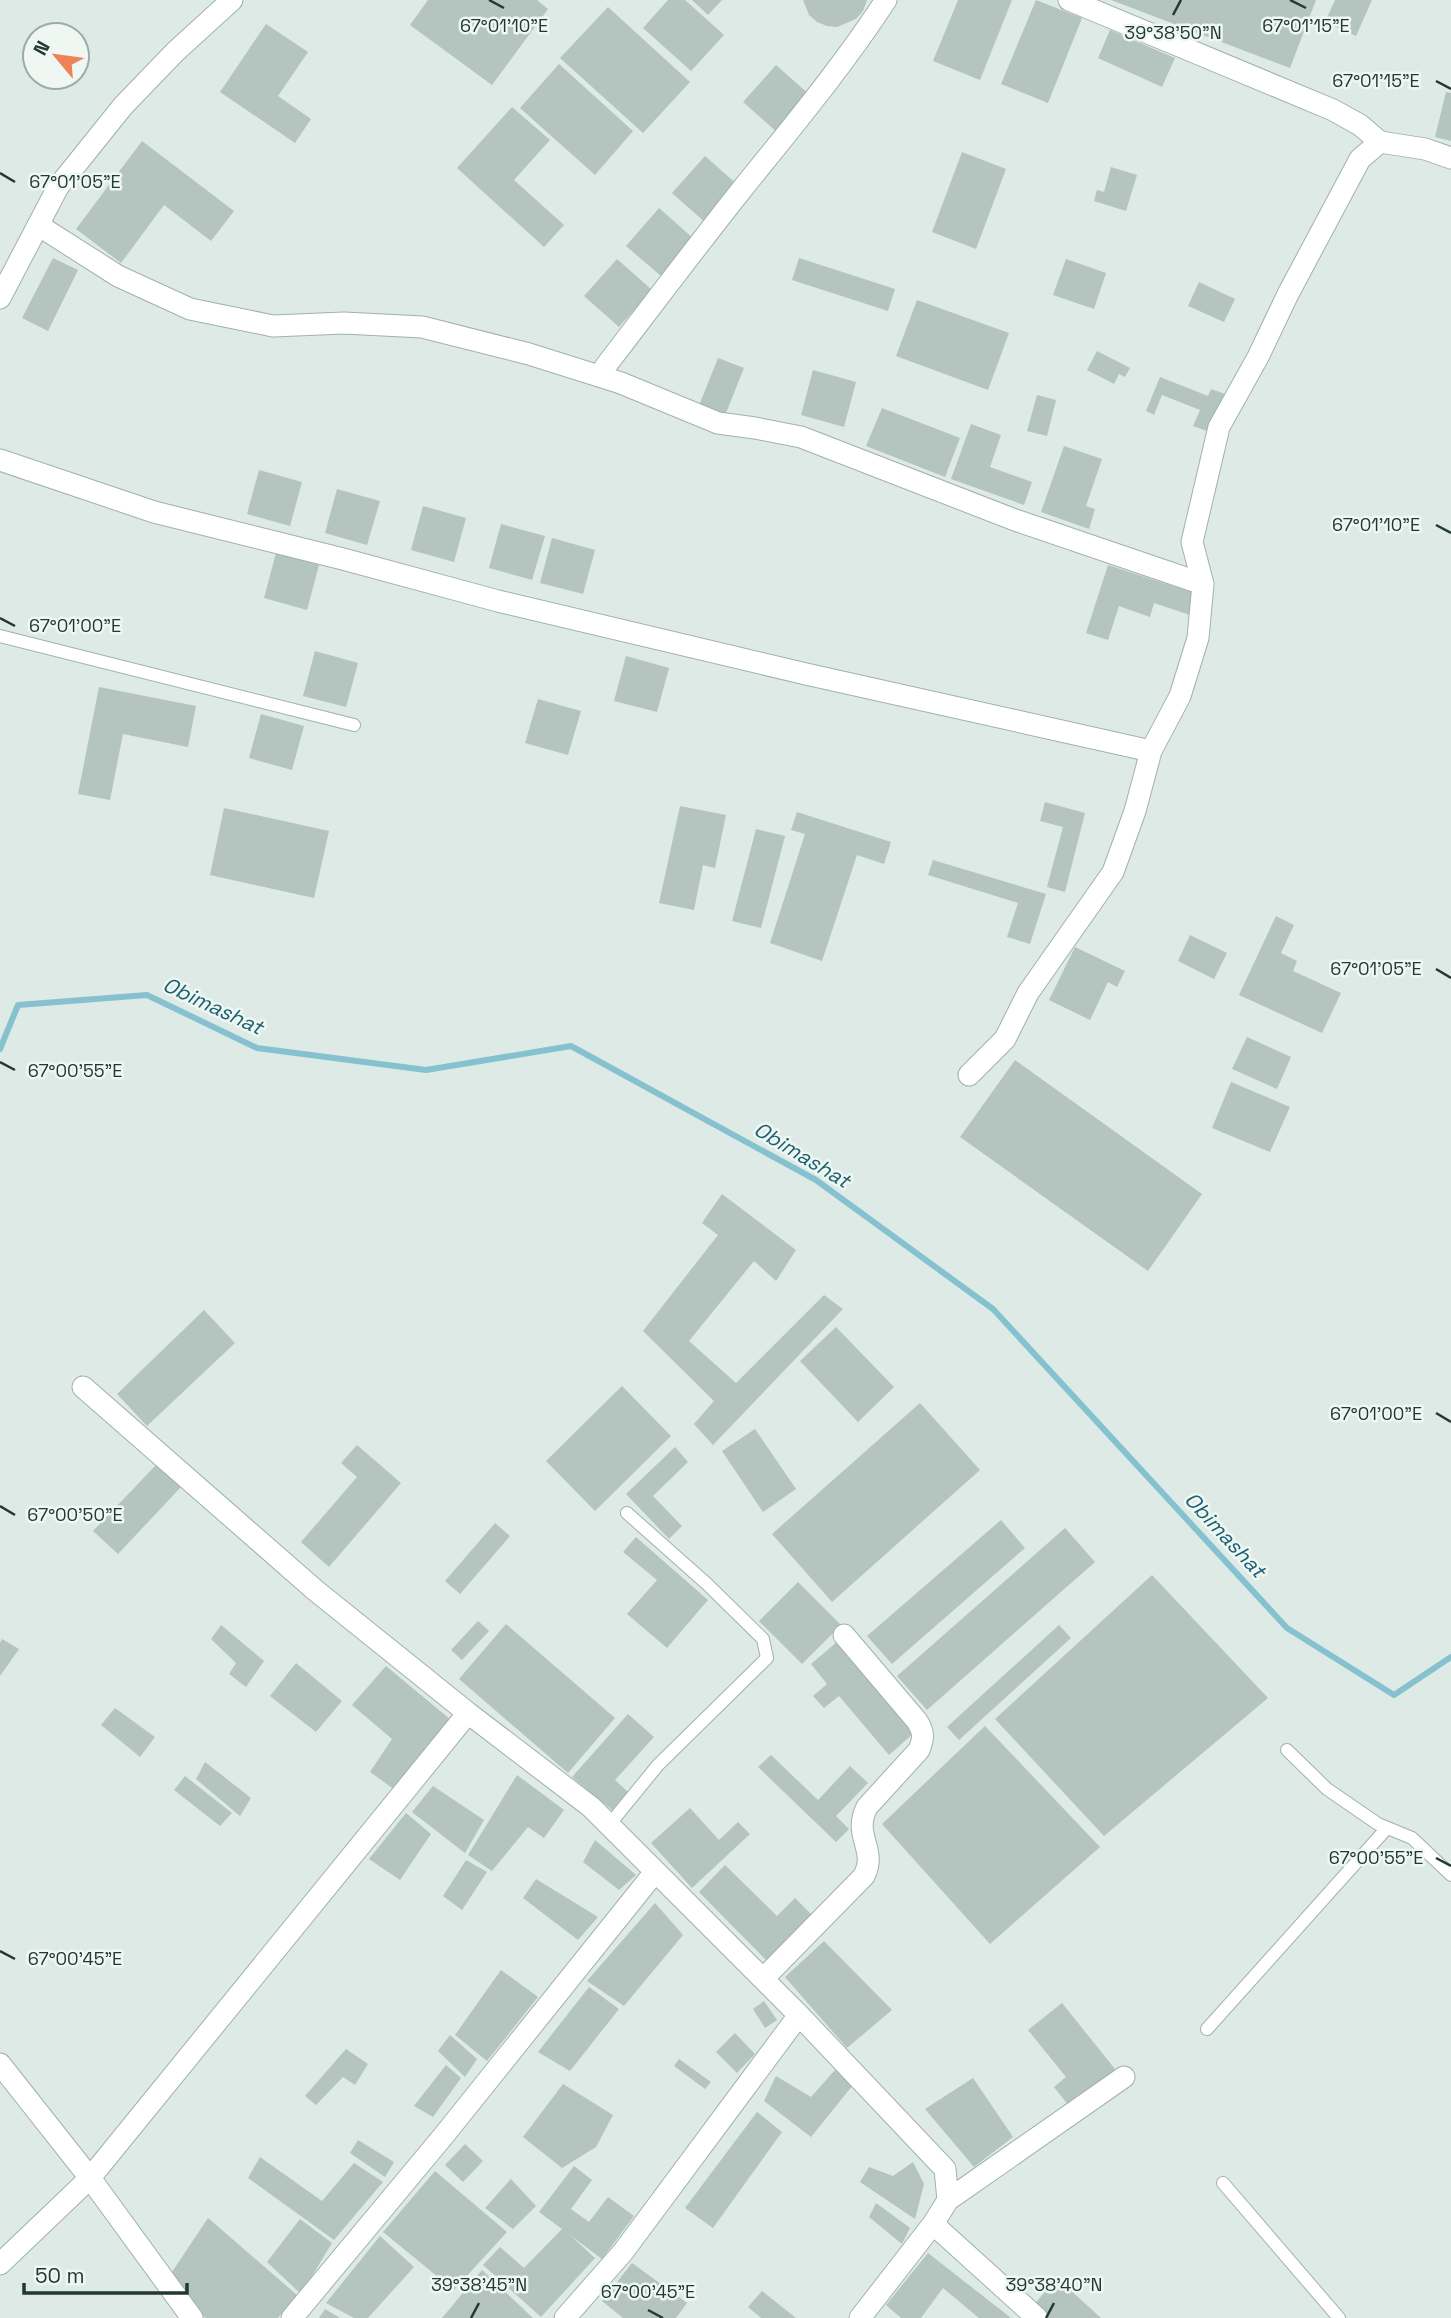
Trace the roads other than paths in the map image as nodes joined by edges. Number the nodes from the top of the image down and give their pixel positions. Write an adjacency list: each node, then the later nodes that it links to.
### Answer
1 (232, 0): 6 (street)
2 (886, 0): 8 (street)
3 (1069, 0): 4 (street)
4 (1380, 142): 5 (street); 10 (street)
5 (1451, 159)
6 (38, 225): 7 (street); 10 (street)
7 (0, 298)
8 (605, 367)
9 (0, 460): 13 (street)
10 (1203, 584): 13 (street)
11 (0, 636): 12 (lane)
12 (354, 725)
13 (1151, 751): 14 (street)
14 (970, 1075)
15 (83, 1387): 18 (street)
16 (627, 1513): 20 (lane)
17 (845, 1635): 24 (street)
18 (468, 1713): 20 (street); 29 (street)
19 (1287, 1750): 21 (lane)
20 (609, 1825): 22 (street)
21 (1387, 1828): 23 (lane); 26 (lane)
22 (655, 1872): 24 (street); 35 (street)
23 (1451, 1875)
24 (763, 1979): 25 (street)
25 (799, 2015): 31 (street); 36 (street)
26 (1207, 2029)
27 (0, 2064): 29 (street)
28 (1124, 2077): 31 (street)
29 (90, 2178): 33 (street); 34 (street)
30 (1223, 2183): 39 (lane)
31 (948, 2200): 32 (street)
32 (933, 2224): 37 (street); 38 (street)
33 (0, 2264)
34 (192, 2318)
35 (292, 2318)
36 (565, 2318)
37 (860, 2318)
38 (1037, 2318)
39 (1339, 2318)

